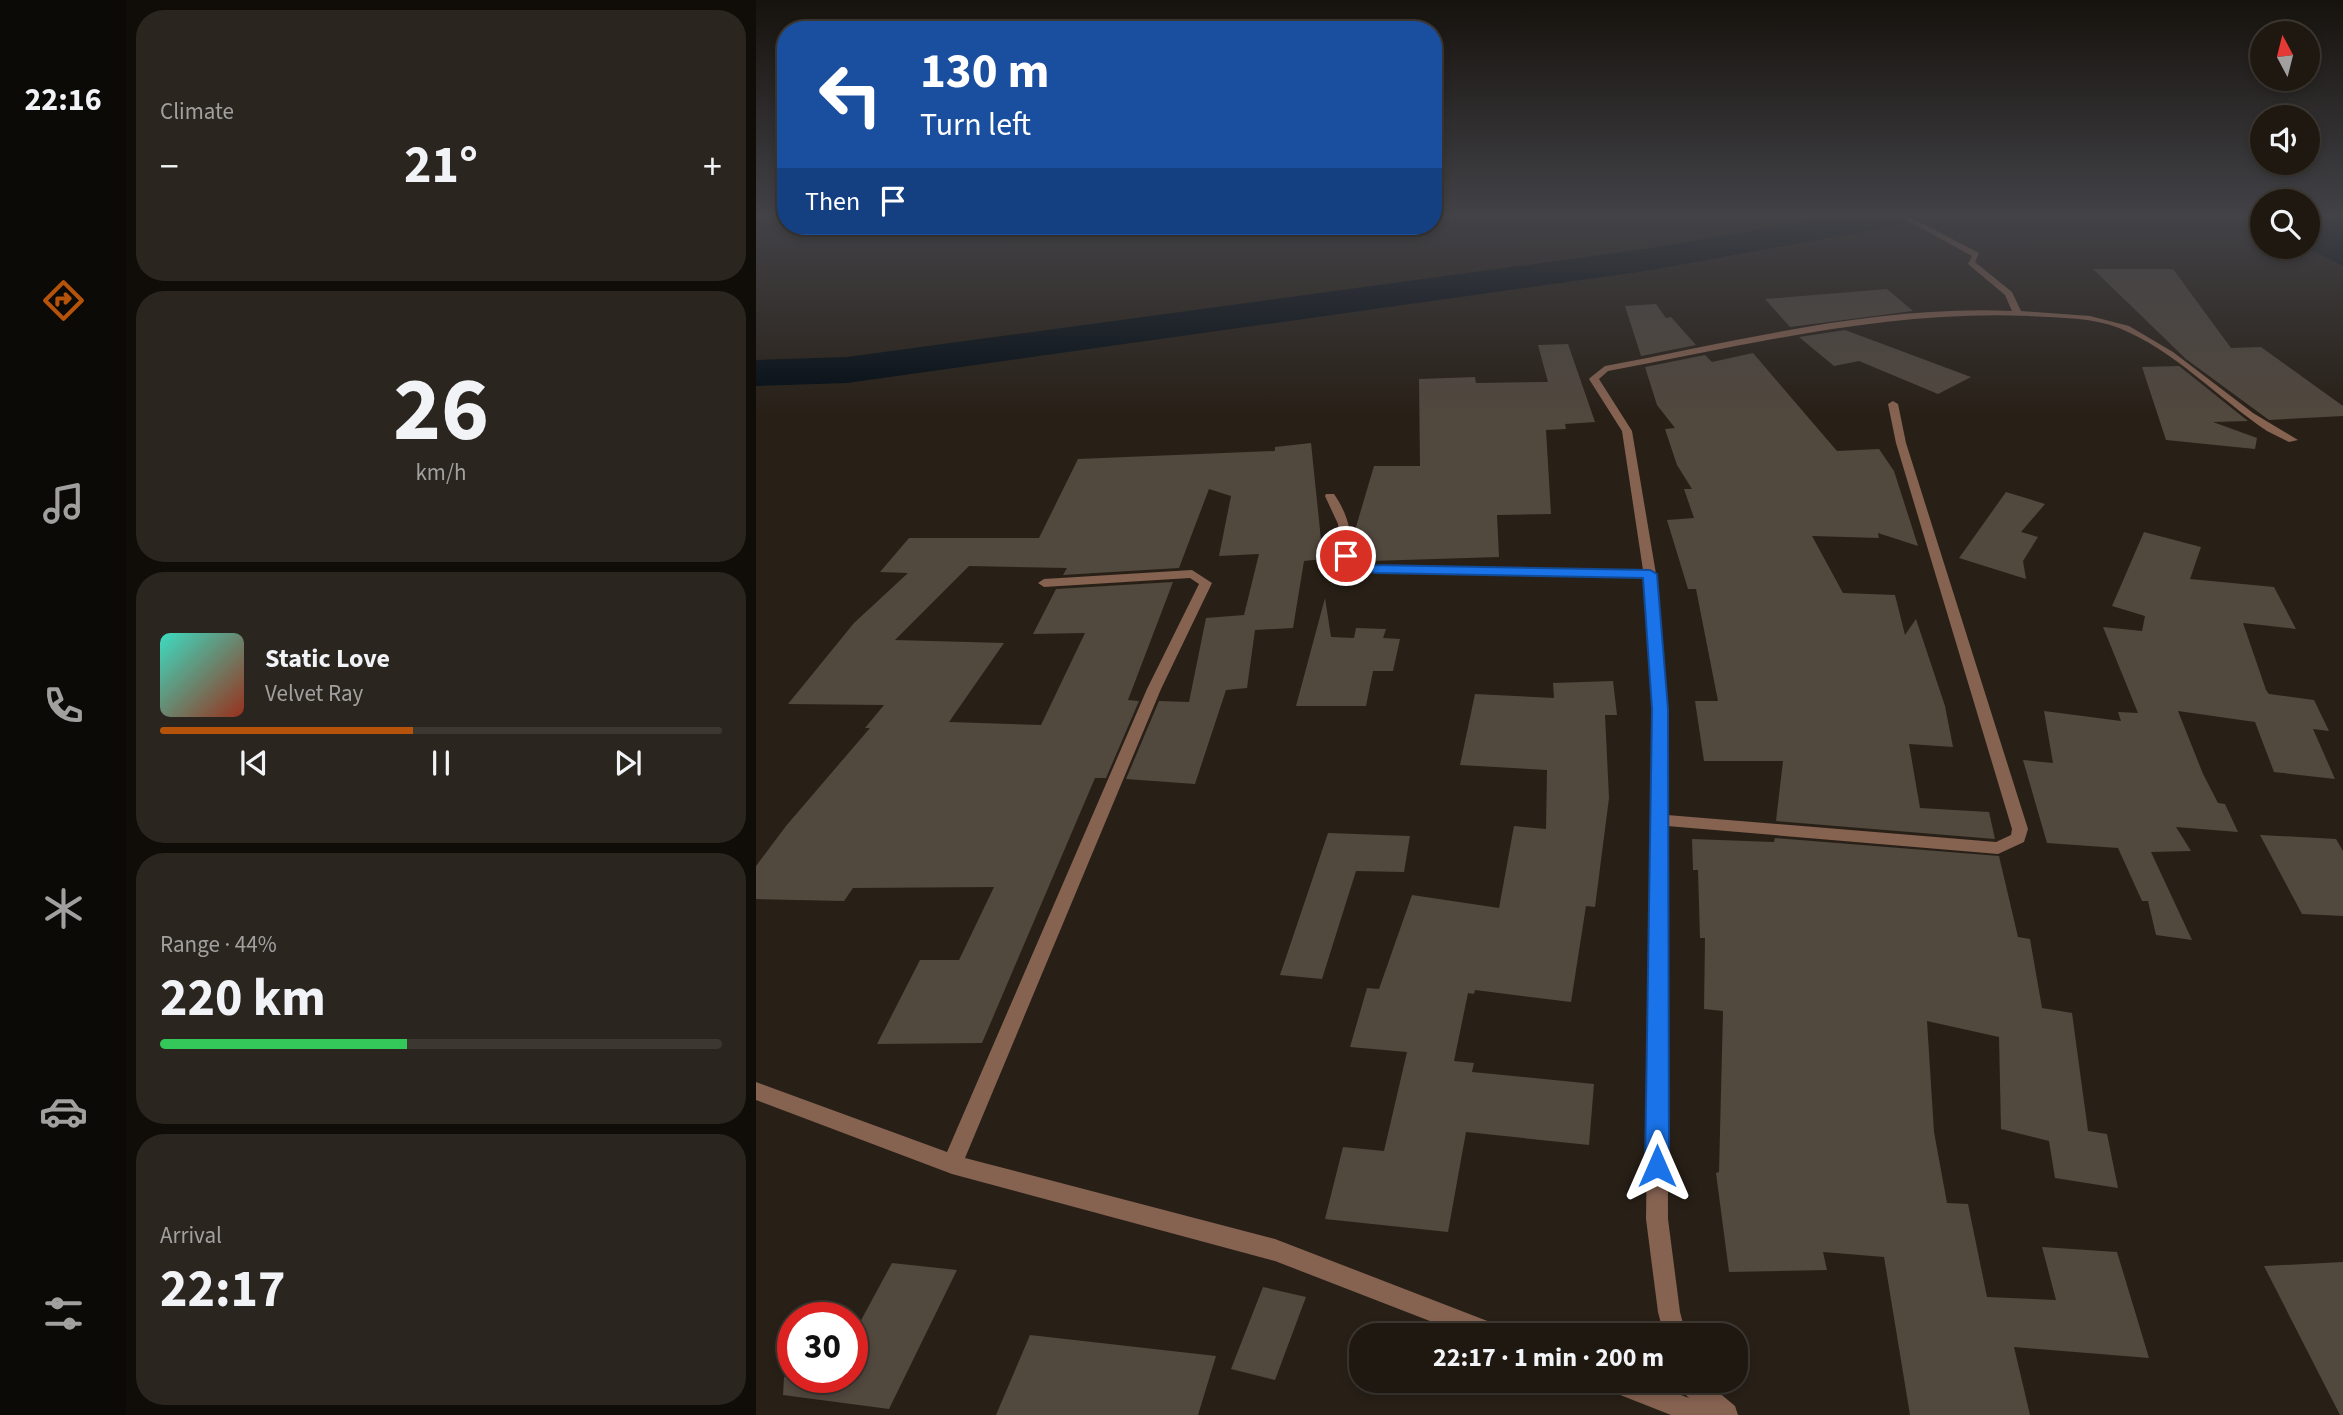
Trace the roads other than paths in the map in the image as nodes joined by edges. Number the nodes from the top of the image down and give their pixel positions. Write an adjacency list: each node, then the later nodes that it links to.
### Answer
1 (1995, 282): 2 (street)
2 (2017, 312): 4 (street); 6 (street)
3 (1893, 404): 8 (street)
4 (2293, 440)
5 (1330, 496): 6 (street)
6 (1650, 574): 8 (street)
7 (1044, 583): 10 (street)
8 (1659, 820): 12 (street)
9 (756, 1091): 10 (street)
10 (952, 1164): 11 (street)
11 (1464, 1323)
12 (1672, 1323)
13 (1644, 1393): 15 (street)
14 (1701, 1393): 16 (street)
15 (1702, 1415)
16 (1726, 1415)

